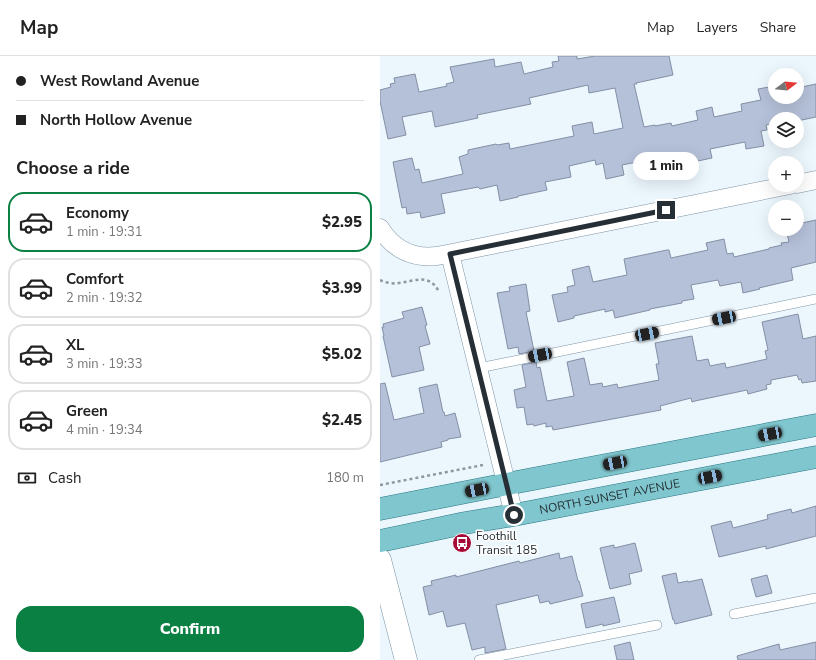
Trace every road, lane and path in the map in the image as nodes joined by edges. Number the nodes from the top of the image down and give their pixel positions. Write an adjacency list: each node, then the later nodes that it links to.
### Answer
1 (816, 180): 2 (street)
2 (804, 183)
3 (768, 189): 5 (street)
4 (380, 228): 5 (street)
5 (450, 254): 9 (street)
6 (380, 280): 7 (path)
7 (440, 294)
8 (816, 299): 9 (lane)
9 (478, 368): 13 (street)
10 (816, 425): 13 (main road)
11 (816, 457): 16 (main road, NORTH SUNSET AVENUE)
12 (481, 458): 14 (path)
13 (507, 484): 15 (main road); 16 (street)
14 (380, 485)
15 (380, 509)
16 (514, 515): 17 (main road, NORTH SUNSET AVENUE)
17 (380, 541)
18 (380, 560): 22 (street)
19 (816, 598): 20 (lane)
20 (734, 614)
21 (657, 625): 23 (lane)
22 (406, 660)
23 (479, 660)

